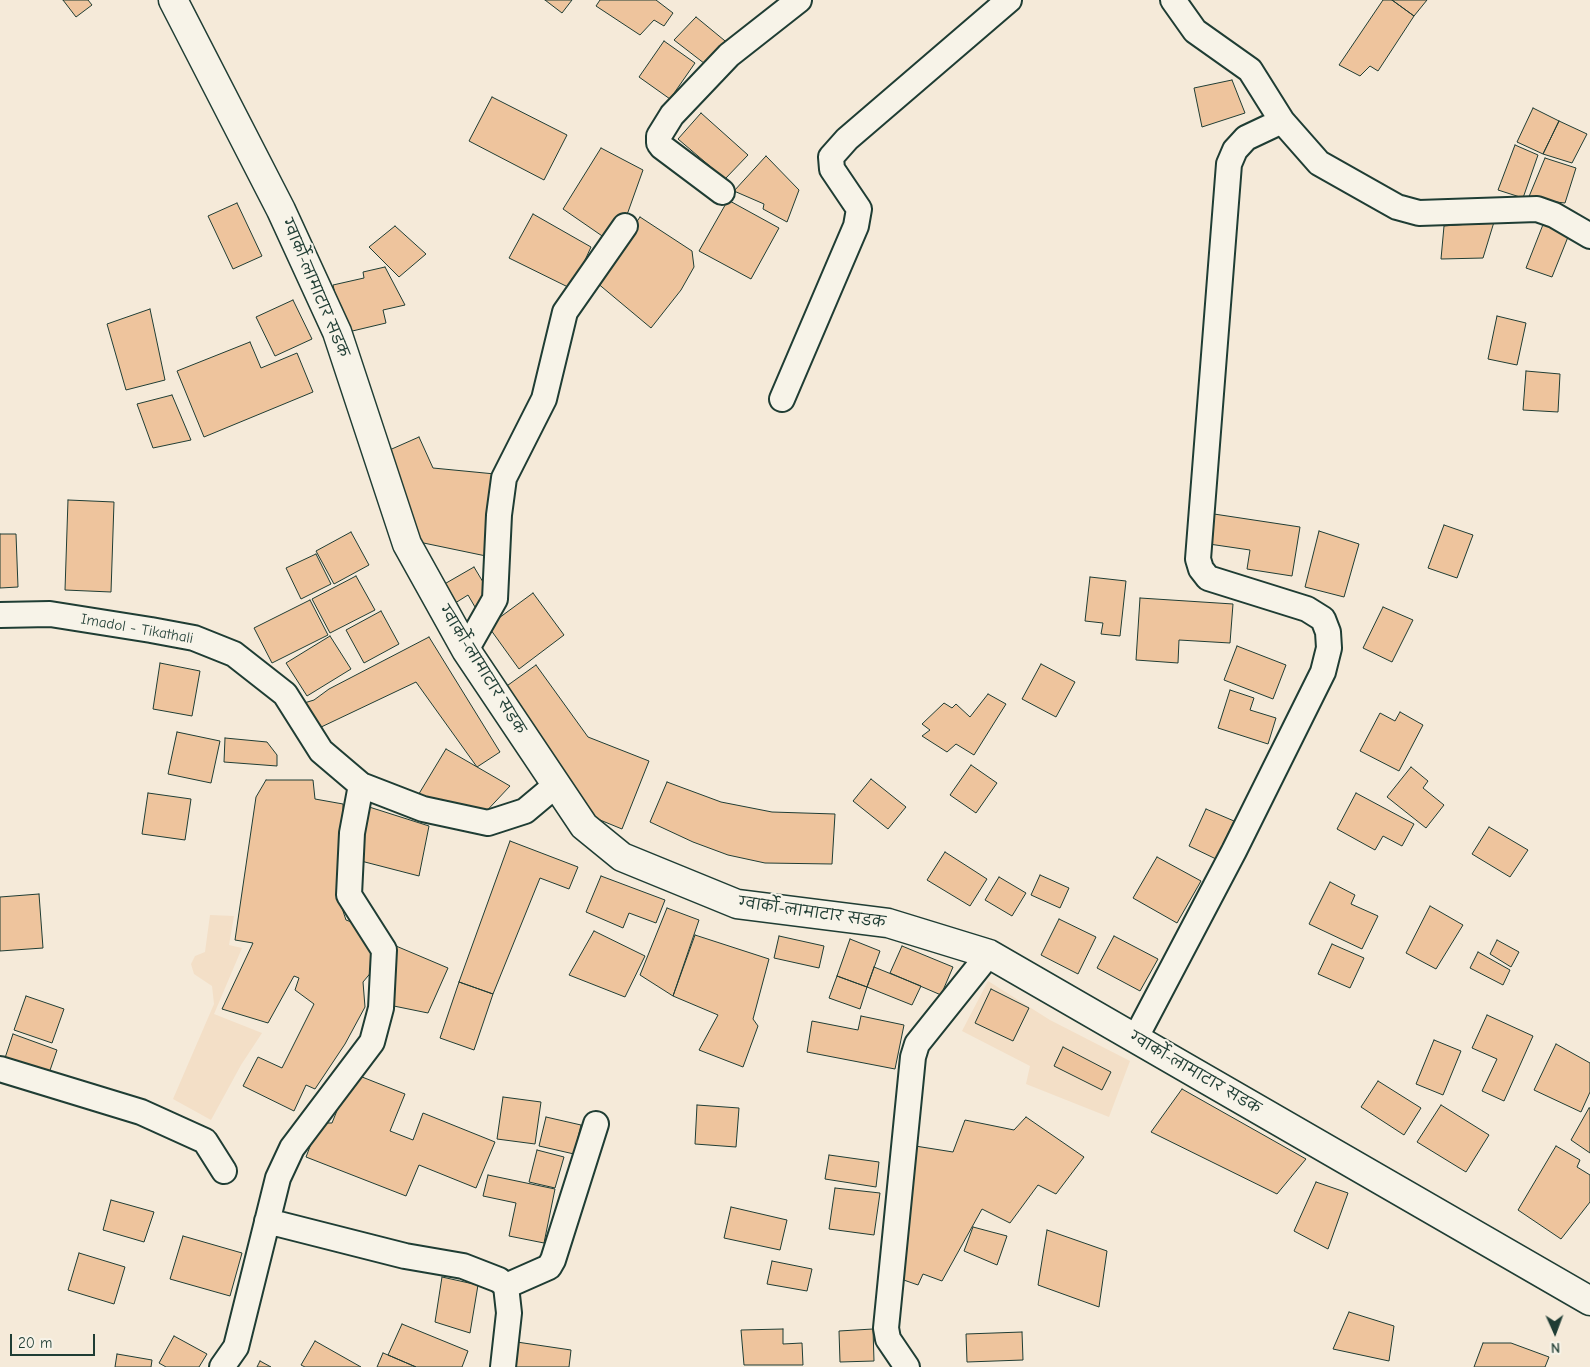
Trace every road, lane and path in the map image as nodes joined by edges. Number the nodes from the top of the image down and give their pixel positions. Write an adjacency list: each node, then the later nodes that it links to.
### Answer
1 (173, 0): 11 (main road, ग्वार्को-लामाटार सडक)
2 (799, 0): 6 (street)
3 (1010, 0): 9 (street)
4 (1173, 0): 5 (street)
5 (1282, 121): 8 (street); 15 (street)
6 (722, 192)
7 (625, 226): 11 (street)
8 (1590, 236)
9 (782, 399)
10 (0, 615): 12 (street, Imadol - Tikathali)
11 (466, 650): 13 (main road, ग्वार्को-लामाटार सडक)
12 (361, 785): 13 (street, Imadol - Tikathali); 19 (street)
13 (556, 785): 14 (main road, ग्वार्को-लामाटार सडक)
14 (989, 954): 15 (main road, ग्वार्को-लामाटार सडक); 24 (street)
15 (1135, 1039): 21 (main road, ग्वार्को-लामाटार सडक)
16 (0, 1069): 18 (street)
17 (596, 1124): 20 (street)
18 (224, 1171)
19 (267, 1221): 20 (street); 22 (street)
20 (506, 1286): 23 (street)
21 (1590, 1301)
22 (222, 1367)
23 (503, 1367)
24 (907, 1367)

